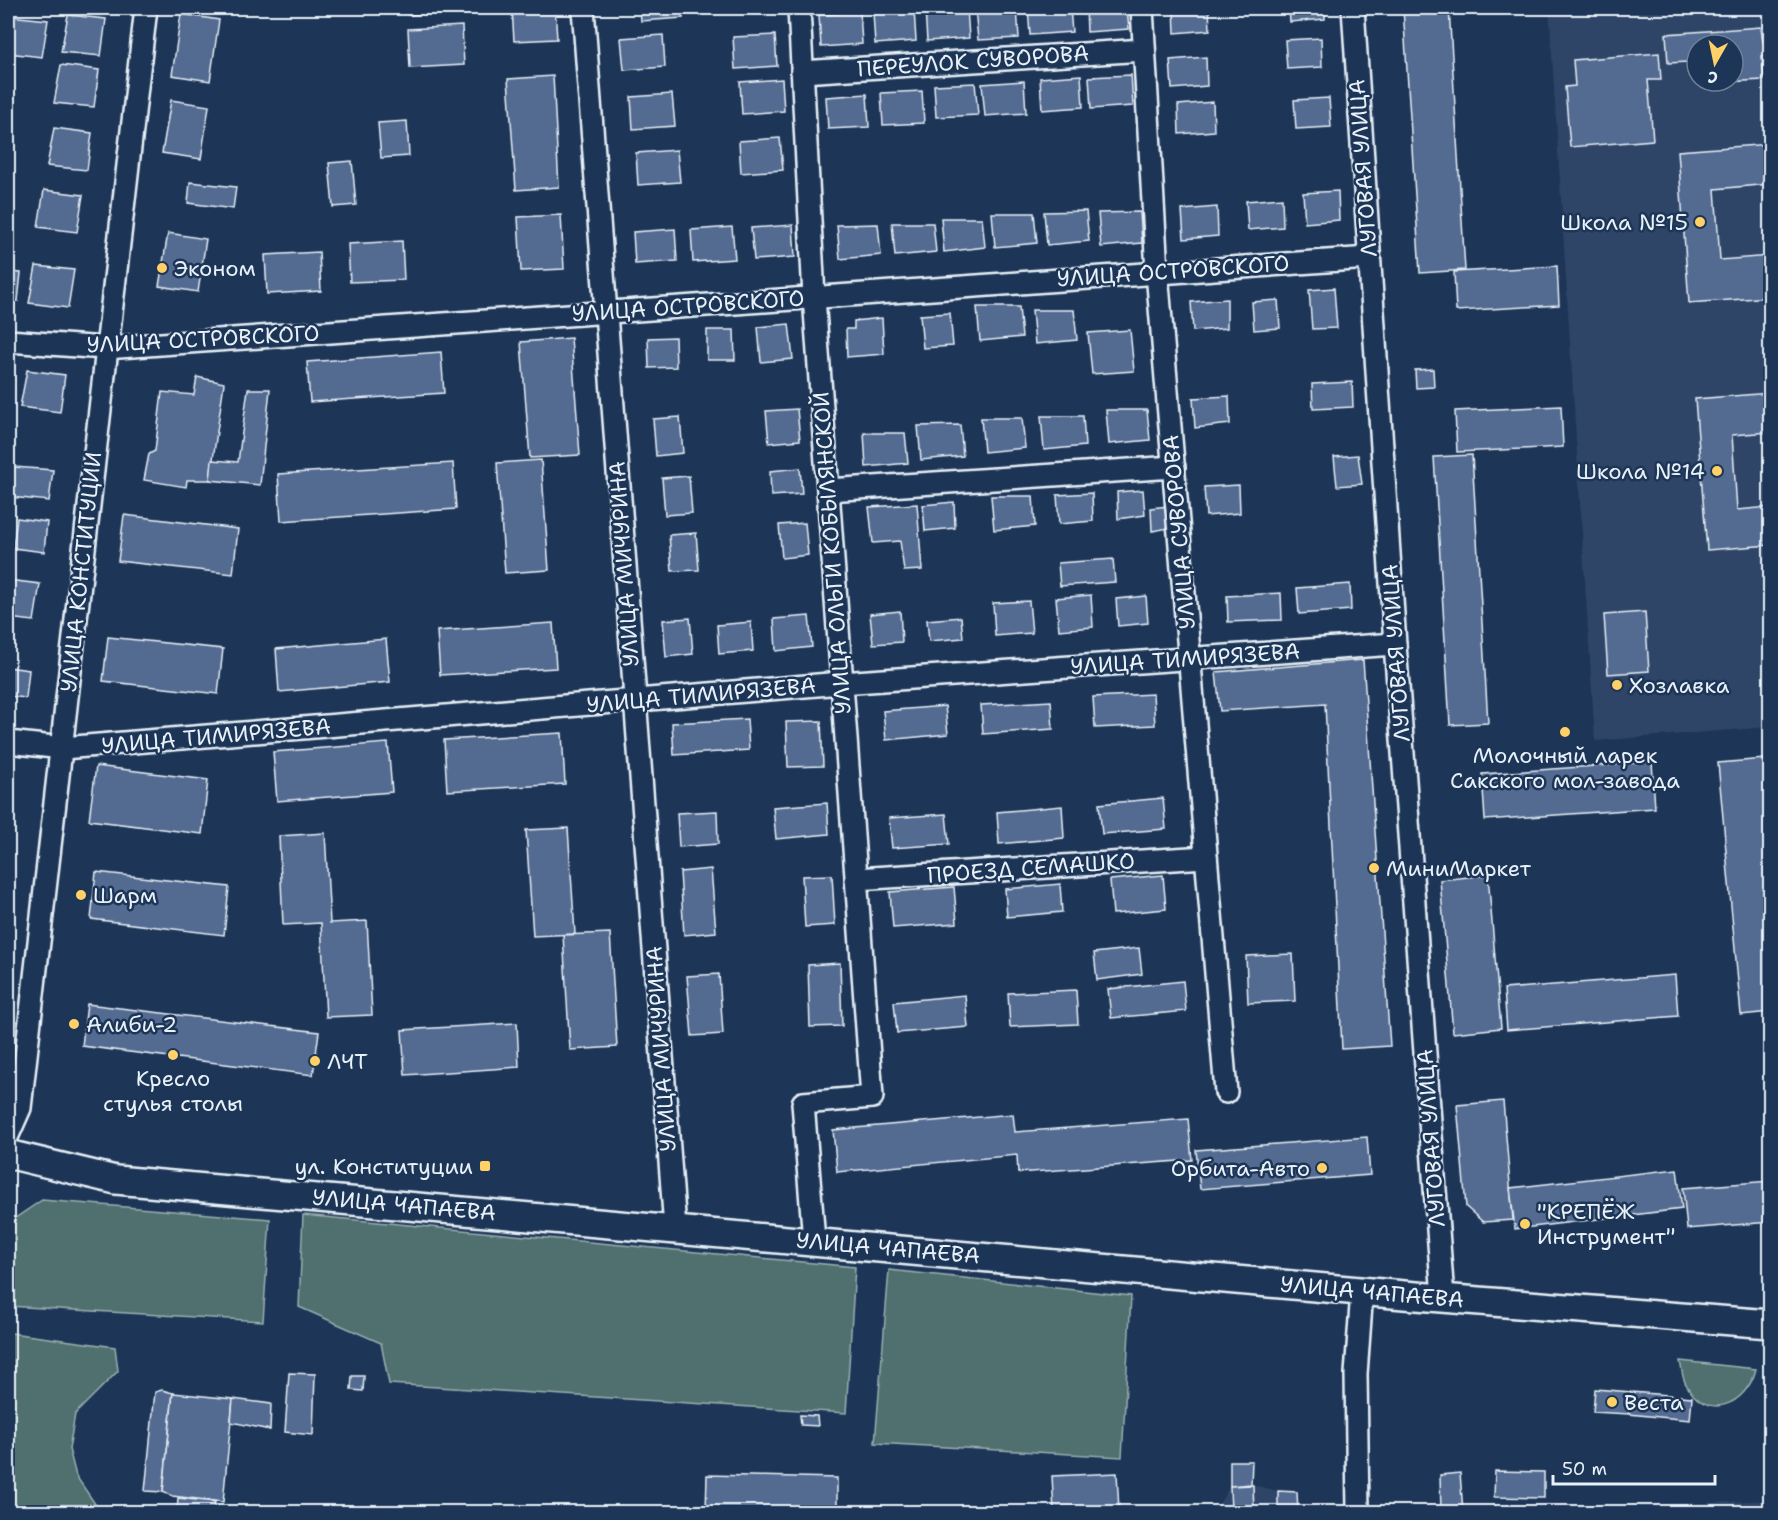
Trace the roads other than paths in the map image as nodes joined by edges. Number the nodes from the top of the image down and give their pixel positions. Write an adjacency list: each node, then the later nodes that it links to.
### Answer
1 (146, 8): 13 (street, УЛИЦА КОНСТИТУЦИИ)
2 (583, 8): 11 (street, УЛИЦА МИЧУРИНА)
3 (799, 8): 7 (street, УЛИЦА ОЛЬГИ КОБЫЛЯНСКОЙ)
4 (1142, 8): 6 (street, УЛИЦА СУВОРОВА)
5 (1353, 8): 8 (street, ЛУГОВАЯ УЛИЦА)
6 (1144, 50): 7 (street, ПЕРЕУЛОК СУВОРОВА); 9 (street, УЛИЦА СУВОРОВА)
7 (802, 72): 10 (street, УЛИЦА ОЛЬГИ КОБЫЛЯНСКОЙ)
8 (1369, 258): 9 (street, УЛИЦА ОСТРОВСКОГО); 16 (street, ЛУГОВАЯ УЛИЦА)
9 (1157, 272): 10 (street, УЛИЦА ОСТРОВСКОГО); 14 (street, УЛИЦА СУВОРОВА)
10 (814, 297): 11 (street, УЛИЦА ОСТРОВСКОГО); 15 (street, УЛИЦА ОЛЬГИ КОБЫЛЯНСКОЙ)
11 (605, 312): 13 (street, УЛИЦА ОСТРОВСКОГО); 19 (street, УЛИЦА МИЧУРИНА)
12 (8, 341): 13 (street, УЛИЦА ОСТРОВСКОГО)
13 (105, 348): 21 (street, УЛИЦА КОНСТИТУЦИИ)
14 (1174, 466): 15 (street); 17 (street, УЛИЦА СУВОРОВА)
15 (828, 490): 18 (street, УЛИЦА ОЛЬГИ КОБЫЛЯНСКОЙ)
16 (1395, 644): 17 (street, УЛИЦА ТИМИРЯЗЕВА); 30 (street, ЛУГОВАЯ УЛИЦА)
17 (1190, 658): 18 (street, УЛИЦА ТИМИРЯЗЕВА); 22 (street, УЛИЦА СУВОРОВА)
18 (841, 683): 19 (street, УЛИЦА ТИМИРЯЗЕВА); 23 (street, УЛИЦА ОЛЬГИ КОБЫЛЯНСКОЙ)
19 (634, 702): 21 (street, УЛИЦА ТИМИРЯЗЕВА); 27 (street, УЛИЦА МИЧУРИНА)
20 (8, 742): 21 (street, УЛИЦА ТИМИРЯЗЕВА)
21 (63, 748): 25 (street, УЛИЦА КОНСТИТУЦИИ)
22 (1206, 857): 23 (street, ПРОЕЗД СЕМАШКО); 24 (street, УЛИЦА СУВОРОВА)
23 (856, 879): 28 (street, УЛИЦА ОЛЬГИ КОБЫЛЯНСКОЙ)
24 (1226, 1092)
25 (8, 1135)
26 (8, 1154): 27 (main road, УЛИЦА ЧАПАЕВА)
27 (675, 1228): 28 (main road, УЛИЦА ЧАПАЕВА)
28 (814, 1241): 29 (main road, УЛИЦА ЧАПАЕВА)
29 (1362, 1291): 30 (main road, УЛИЦА ЧАПАЕВА); 32 (street)
30 (1443, 1298): 31 (main road, УЛИЦА ЧАПАЕВА)
31 (1770, 1324)
32 (1359, 1512)

